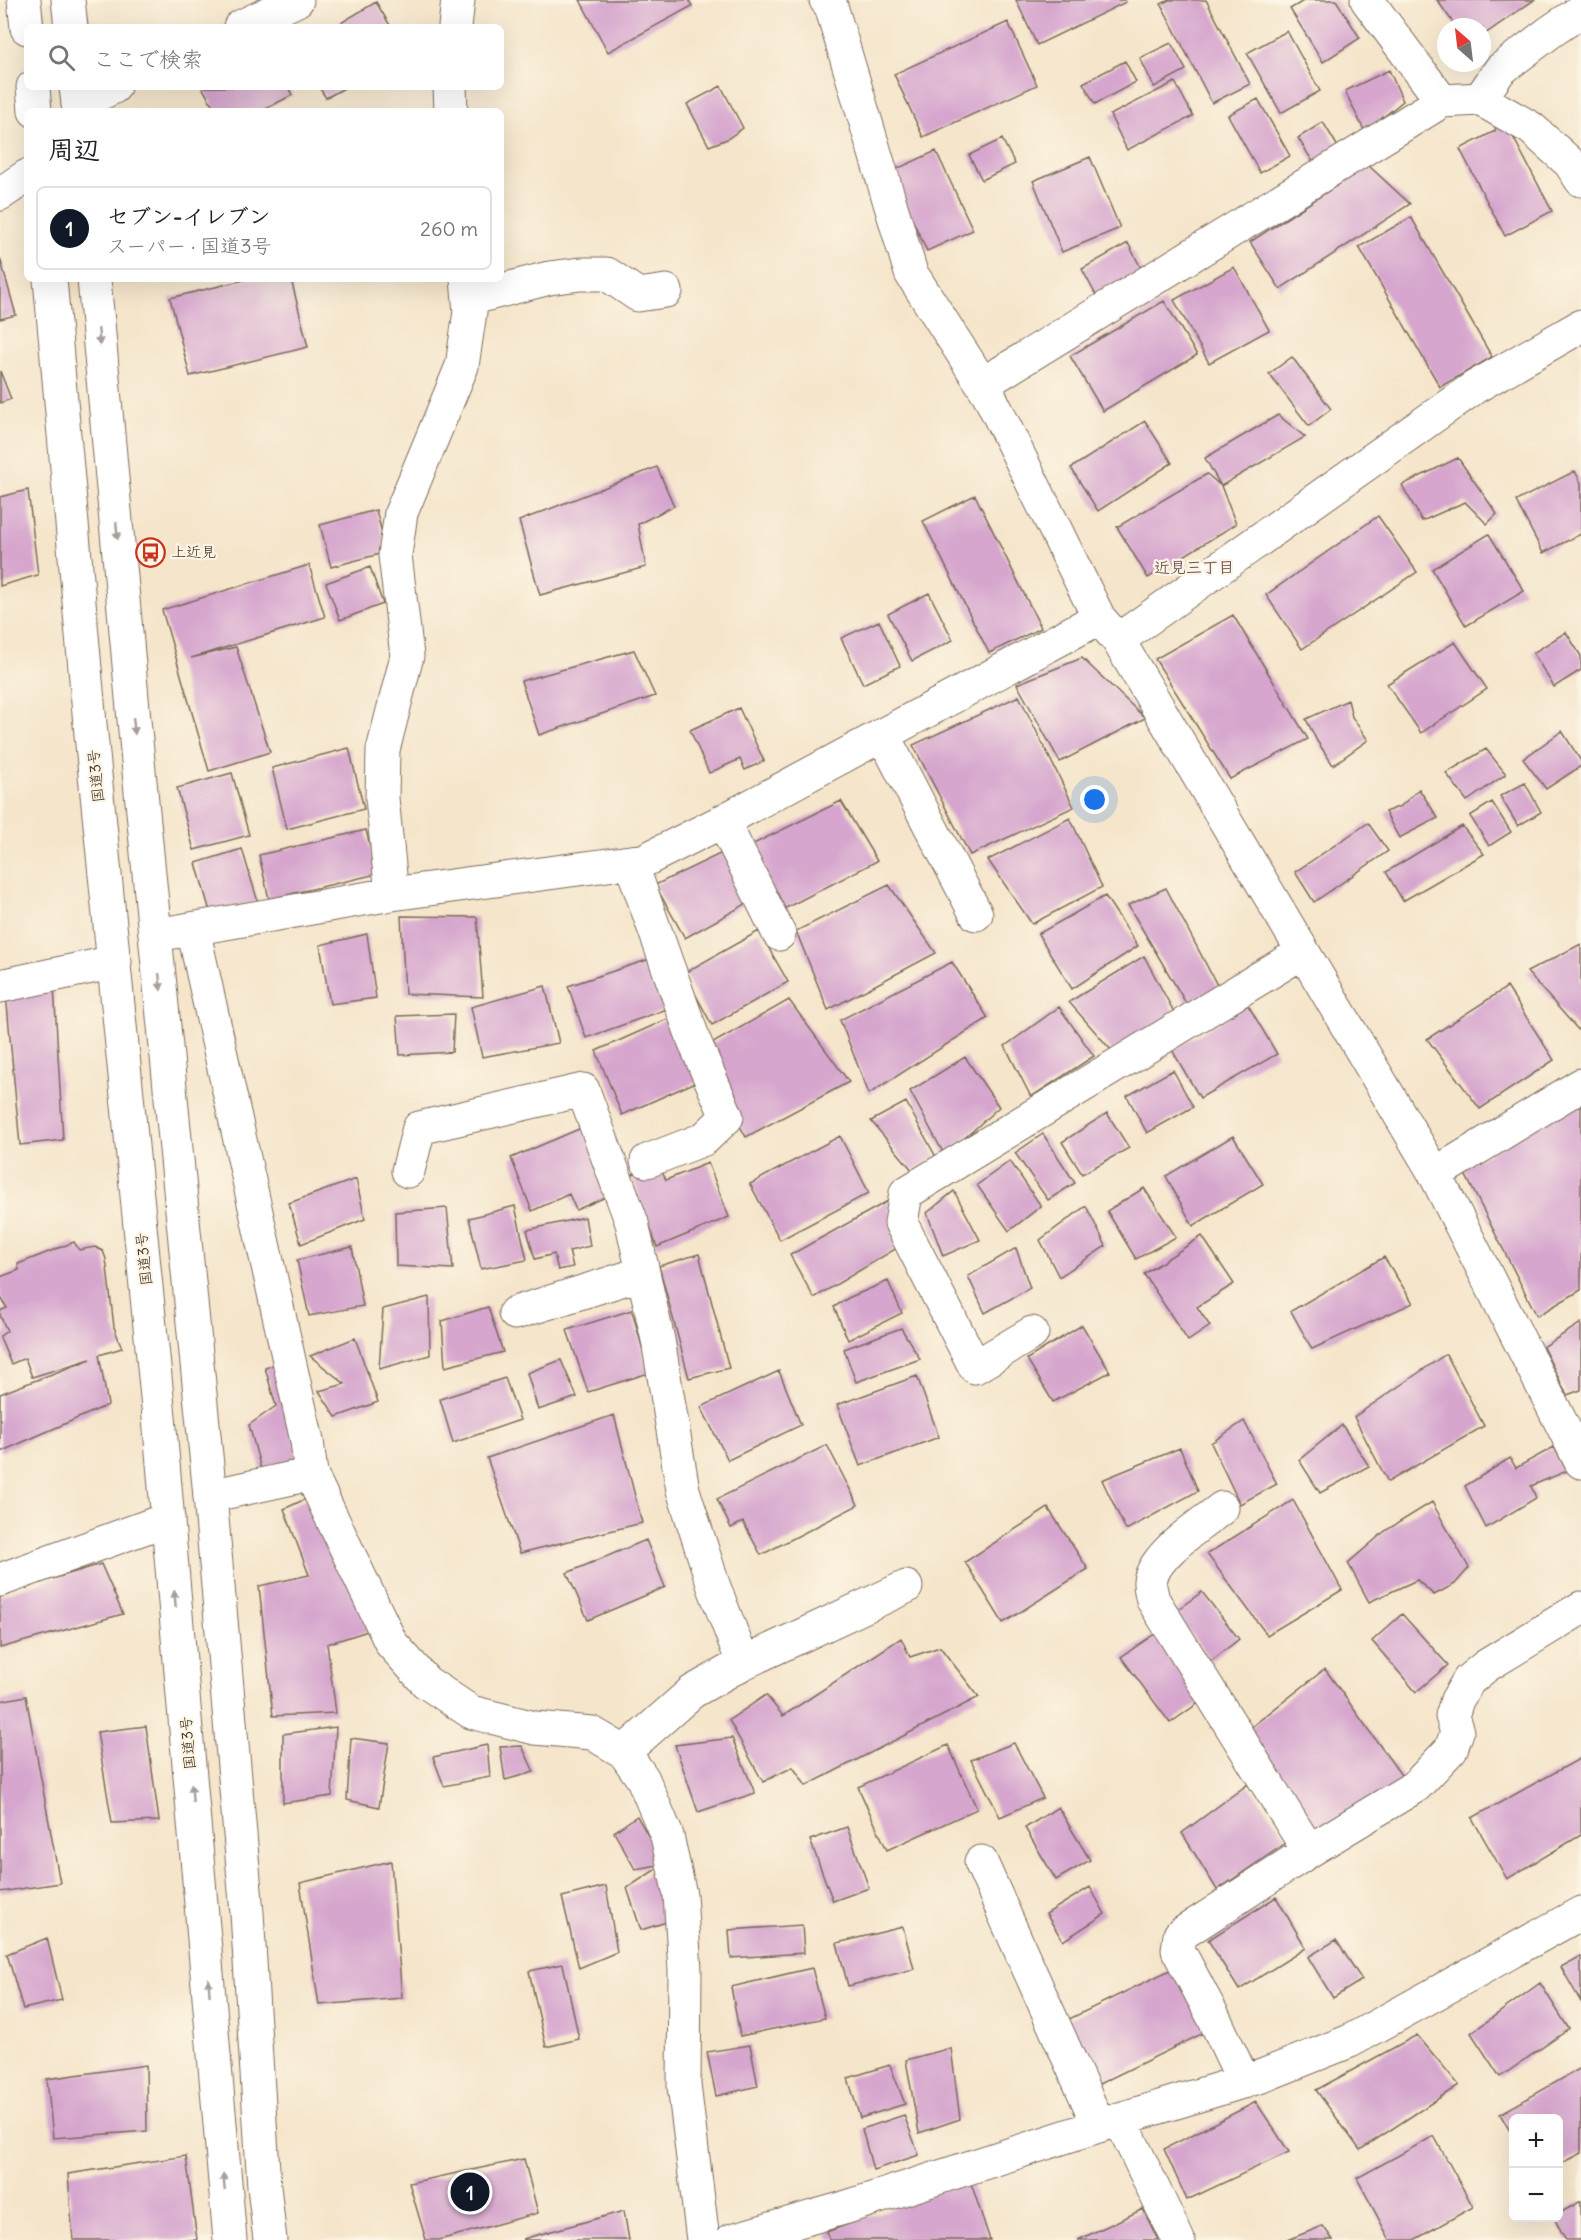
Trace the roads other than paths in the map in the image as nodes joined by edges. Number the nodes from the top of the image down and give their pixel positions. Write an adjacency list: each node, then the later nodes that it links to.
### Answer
1 (24, 0): 8 (main road)
2 (68, 0): 9 (main road)
3 (297, 0): 10 (main road)
4 (458, 0): 11 (main road)
5 (826, 0): 28 (main road)
6 (1367, 0): 17 (main road)
7 (1581, 11): 15 (main road)
8 (27, 24)
9 (71, 24)
10 (246, 24)
11 (455, 24)
12 (33, 90): 18 (main road)
13 (106, 90): 16 (main road)
14 (450, 90): 19 (main road)
15 (1480, 99): 17 (main road); 21 (main road)
16 (78, 101)
17 (1442, 101): 28 (main road)
18 (35, 108)
19 (451, 108)
20 (24, 178): 22 (main road)
21 (1581, 180)
22 (0, 194)
23 (50, 282): 39 (main road, 国道3号)
24 (94, 282): 37 (main road, one-way to 37)
25 (468, 289): 26 (main road); 33 (main road)
26 (666, 291)
27 (1581, 326): 29 (main road)
28 (983, 384): 29 (main road)
29 (1109, 629): 30 (main road); 38 (main road)
30 (882, 735): 31 (main road); 34 (main road)
31 (723, 821): 32 (main road); 36 (main road)
32 (631, 863): 33 (main road); 42 (main road)
33 (392, 894): 35 (main road)
34 (976, 914)
35 (193, 929): 37 (main road); 49 (main road)
36 (779, 934)
37 (156, 935): 50 (main road, one-way to 50)
38 (1303, 951): 44 (main road); 47 (main road)
39 (115, 962): 40 (main road); 52 (main road, 国道3号)
40 (0, 986)
41 (1581, 1085): 44 (main road)
42 (647, 1161)
43 (408, 1171): 45 (main road)
44 (1435, 1174): 48 (main road)
45 (643, 1273): 46 (main road); 56 (main road)
46 (515, 1313)
47 (1032, 1333)
48 (1581, 1462)
49 (311, 1474): 50 (main road); 57 (main road)
50 (210, 1496): 64 (main road)
51 (1222, 1508): 58 (main road)
52 (168, 1519): 53 (main road); 63 (main road, 国道3号, one-way to 52)
53 (0, 1580)
54 (906, 1587): 56 (main road)
55 (1581, 1608): 58 (main road)
56 (743, 1663): 57 (main road)
57 (624, 1752): 65 (main road)
58 (1309, 1851): 61 (main road)
59 (981, 1862): 62 (main road)
60 (1581, 1913): 61 (main road)
61 (1244, 2082): 62 (main road)
62 (1110, 2122): 66 (main road); 67 (main road)
63 (230, 2240)
64 (270, 2240)
65 (703, 2240)
66 (732, 2240)
67 (1178, 2240)

